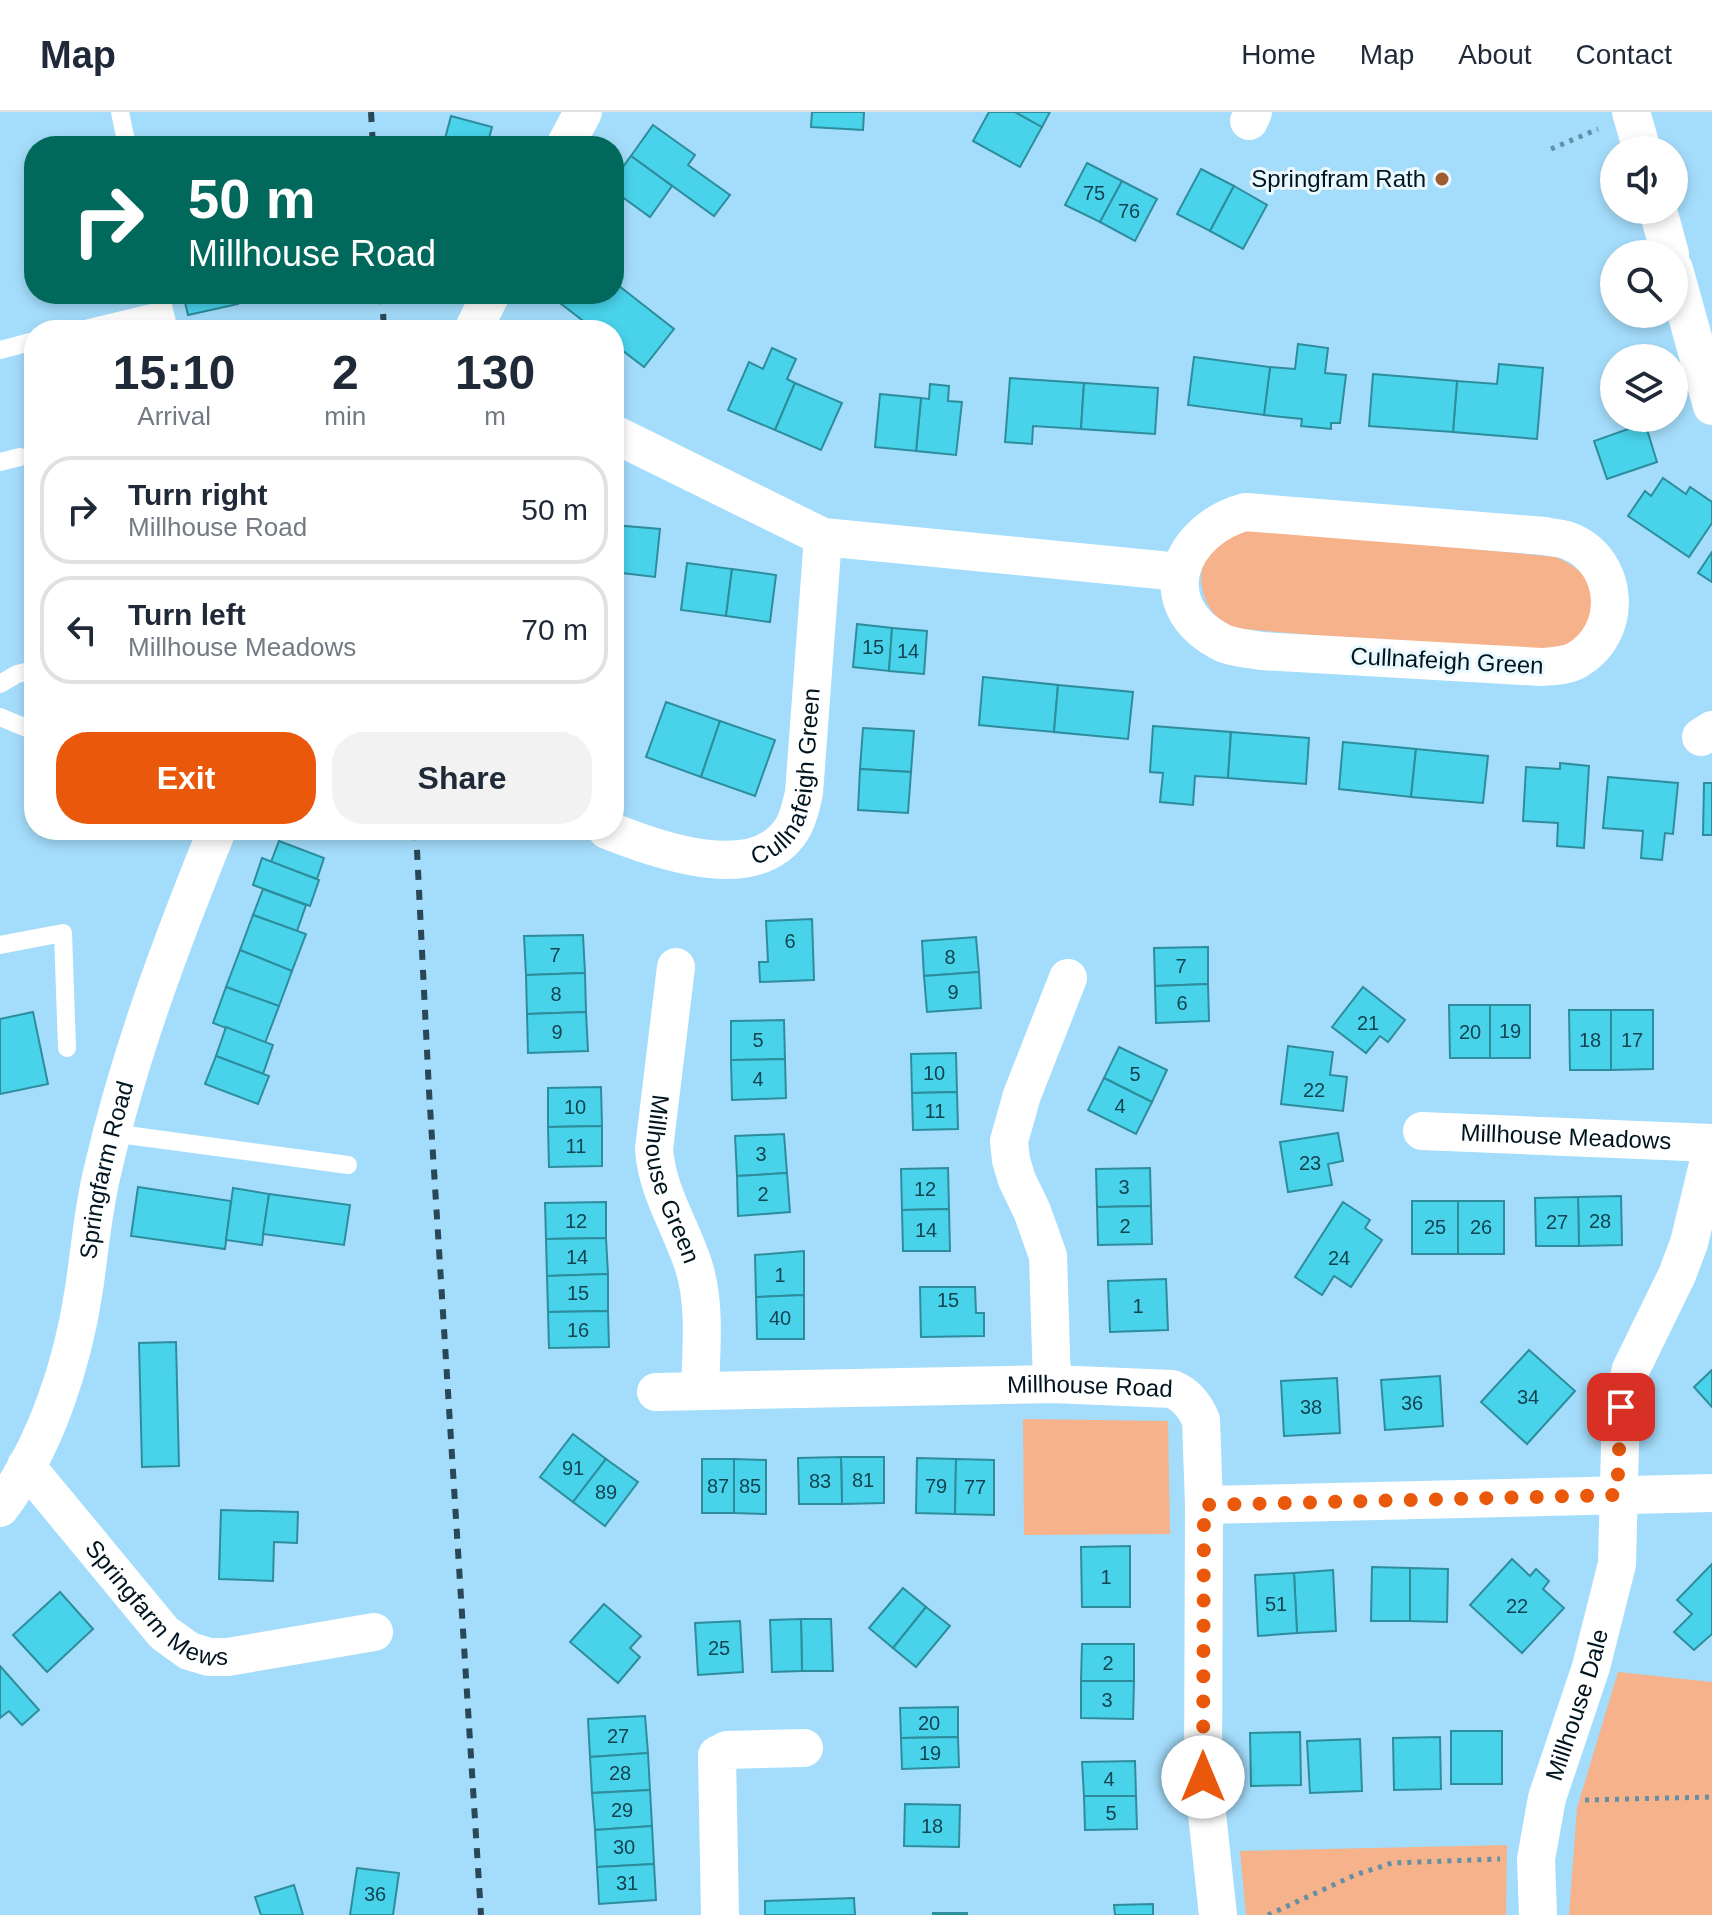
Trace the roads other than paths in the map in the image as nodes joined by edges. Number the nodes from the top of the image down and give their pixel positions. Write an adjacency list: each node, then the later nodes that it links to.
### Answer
1 (120, 112): 4 (lane)
2 (583, 112): 5 (street)
3 (1631, 112): 6 (street)
4 (125, 136)
5 (570, 136)
6 (1638, 136)
7 (156, 304): 9 (lane)
8 (1688, 319): 12 (street)
9 (110, 320)
10 (24, 344): 11 (lane)
11 (0, 350)
12 (1712, 406)
13 (624, 439): 16 (street)
14 (20, 457): 15 (lane)
15 (0, 462)
16 (823, 537): 17 (street); 22 (street, Cullnafeigh Green)
17 (1180, 572): 17 (street, Cullnafeigh Green)
18 (24, 672): 19 (lane)
19 (0, 684)
20 (0, 717): 21 (lane)
21 (24, 727)
22 (624, 836)
23 (213, 840): 29 (street, Springfarm Road)
24 (0, 945): 27 (lane)
25 (676, 967): 33 (street, Millhouse Green)
26 (1068, 978): 32 (street)
27 (67, 1048)
28 (1422, 1131): 30 (street, Millhouse Meadows)
29 (112, 1133): 31 (lane); 35 (street, Springfarm Road)
30 (1712, 1146): 37 (street, Millhouse Meadows)
31 (348, 1165)
32 (1052, 1384): 33 (street, Millhouse Road); 38 (street, Millhouse Road)
33 (700, 1391): 34 (street, Millhouse Road)
34 (656, 1392)
35 (26, 1466): 39 (street, Springfarm Road); 40 (street, Springfarm Mews)
36 (1712, 1493): 37 (street)
37 (1617, 1495): 38 (street); 44 (street, Millhouse Dale)
38 (1204, 1505): 43 (street)
39 (0, 1508)
40 (374, 1632)
41 (804, 1748): 42 (street)
42 (720, 1915)
43 (1218, 1915)
44 (1538, 1915)

